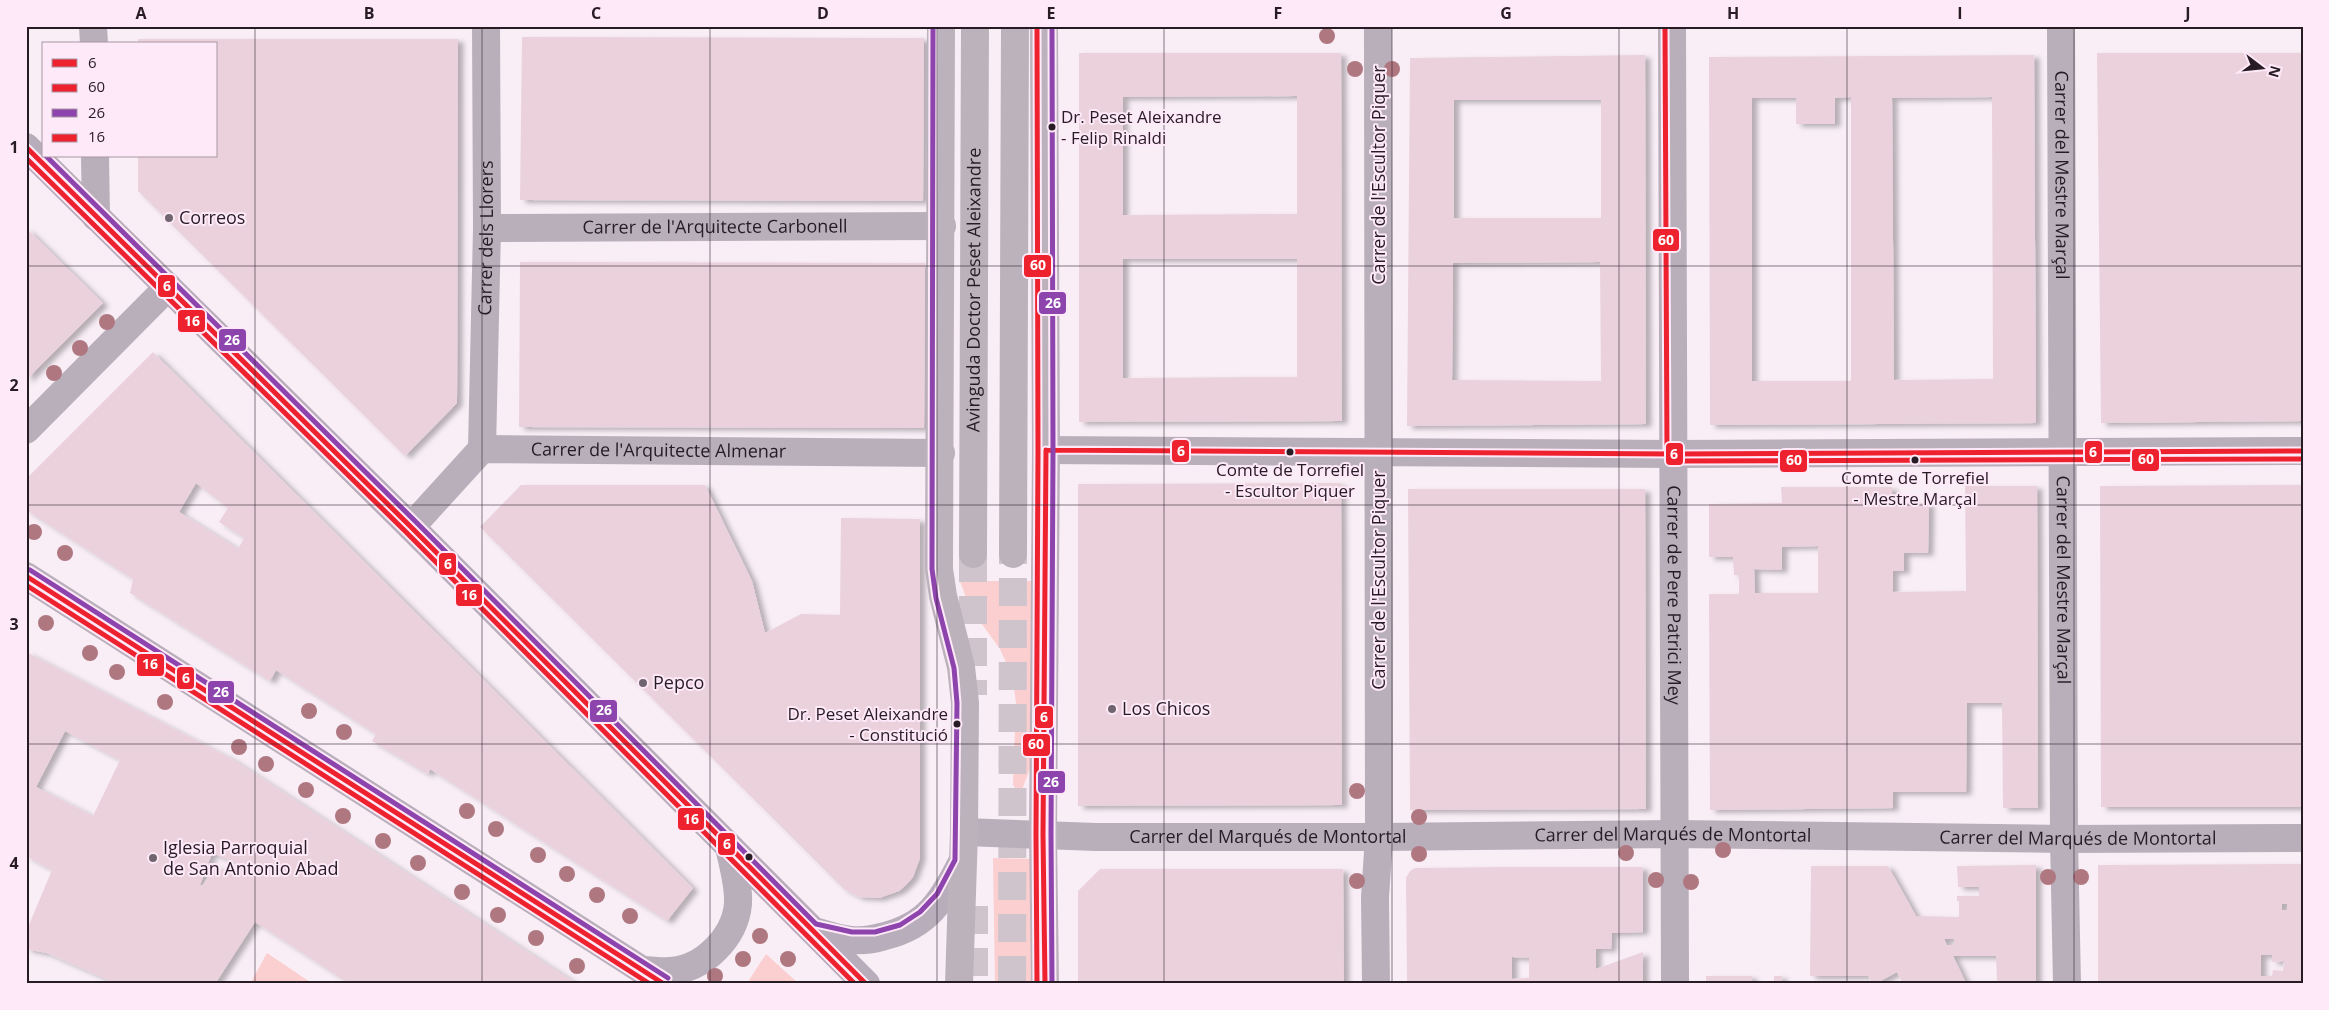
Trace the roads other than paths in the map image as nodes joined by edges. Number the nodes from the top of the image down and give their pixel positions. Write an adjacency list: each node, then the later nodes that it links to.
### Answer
1 (93, 26): 10 (street)
2 (486, 26): 15 (street, Carrer dels Llorers)
3 (941, 26): 14 (main road, Avinguda Doctor Peset Aleixandre)
4 (975, 26): 26 (main road, Avinguda Doctor Peset Aleixandre)
5 (1015, 26): 27 (main road)
6 (1044, 26): 19 (main road)
7 (1378, 26): 23 (street, Carrer de l'Escultor Piquer)
8 (1672, 26): 24 (street, Carrer de Pere Patrici Mey)
9 (2060, 26): 21 (street, Carrer del Mestre Marçal)
10 (94, 42)
11 (26, 147): 13 (main road)
12 (95, 158): 13 (street)
13 (96, 217): 16 (main road)
14 (942, 226): 15 (street, Carrer de l'Arquitecte Carbonell); 22 (main road, Avinguda Doctor Peset Aleixandre)
15 (487, 228): 18 (street, Carrer dels Llorers)
16 (168, 287): 17 (street); 25 (main road)
17 (26, 430)
18 (482, 449): 22 (street, Carrer de l'Arquitecte Almenar); 25 (street)
19 (1046, 450): 23 (street); 31 (main road)
20 (2303, 451): 21 (street)
21 (2064, 452): 24 (street); 34 (street, Carrer del Mestre Marçal)
22 (941, 453): 29 (main road, Avinguda Doctor Peset Aleixandre)
23 (1379, 454): 24 (street); 32 (street, Carrer de l'Escultor Piquer)
24 (1674, 454): 30 (street, Carrer de Pere Patrici Mey)
25 (411, 527): 35 (main road)
26 (973, 554)
27 (1013, 554)
28 (26, 576): 38 (street)
29 (964, 832): 31 (street); 36 (main road, Avinguda Doctor Peset Aleixandre)
30 (1675, 834): 32 (street, Carrer del Marqués de Montortal); 34 (street, Carrer del Marqués de Montortal); 43 (street, Carrer de Pere Patrici Mey)
31 (1043, 835): 32 (street, Carrer del Marqués de Montortal); 41 (main road)
32 (1379, 838): 42 (street, Carrer de l'Escultor Piquer)
33 (2303, 838): 34 (street, Carrer del Marqués de Montortal)
34 (2064, 839): 44 (street, Carrer del Mestre Marçal)
35 (729, 847): 37 (main road); 38 (street)
36 (962, 862): 37 (main road); 40 (main road, Avinguda Doctor Peset Aleixandre)
37 (812, 930): 39 (main road)
38 (654, 977)
39 (866, 984)
40 (959, 984)
41 (1045, 984)
42 (1376, 984)
43 (1675, 984)
44 (2067, 984)

